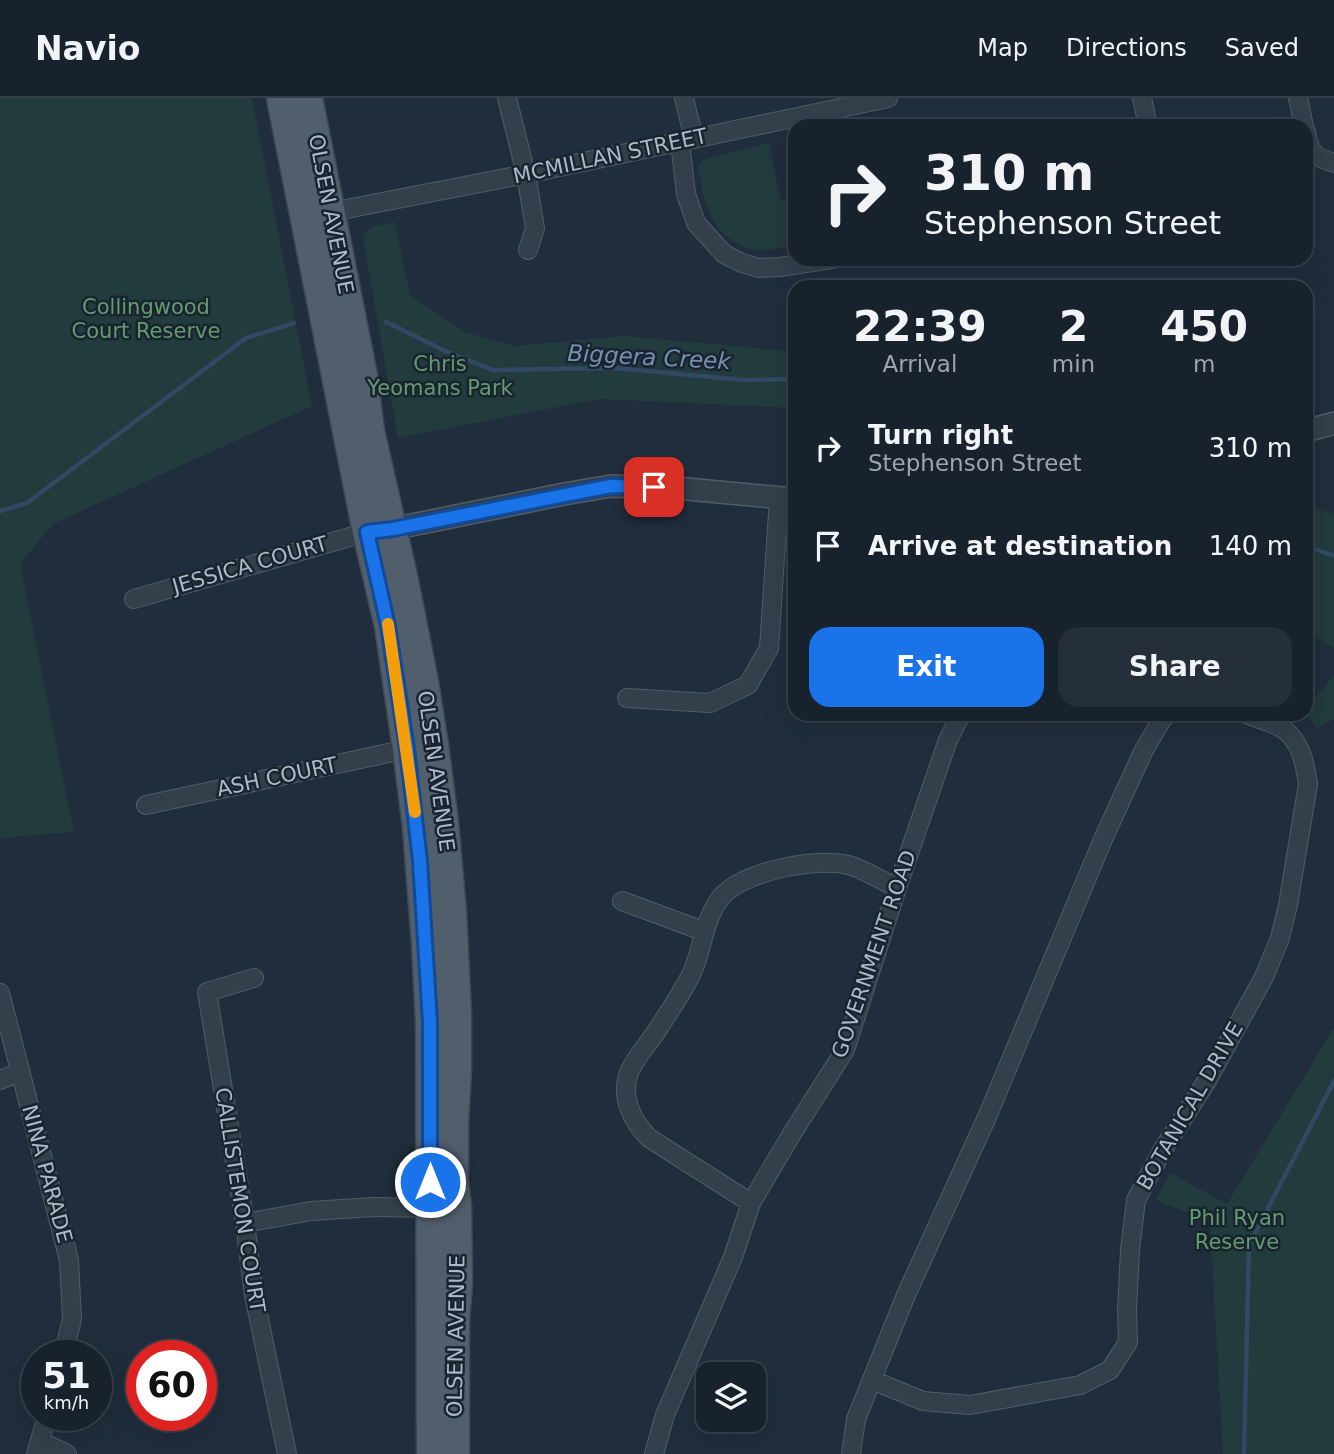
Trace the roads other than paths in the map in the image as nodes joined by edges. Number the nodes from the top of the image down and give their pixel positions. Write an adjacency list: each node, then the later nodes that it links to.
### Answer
1 (281, 98): 20 (main road, OLSEN AVENUE)
2 (308, 98): 14 (main road, OLSEN AVENUE)
3 (507, 98): 13 (street)
4 (684, 98): 10 (street)
5 (888, 98): 10 (street, MCMILLAN STREET)
6 (1142, 98): 8 (street)
7 (1298, 98): 9 (street)
8 (1146, 119)
9 (1302, 119)
10 (687, 140): 13 (street, MCMILLAN STREET); 16 (street)
11 (1313, 153): 12 (street)
12 (1334, 163)
13 (526, 174): 14 (street, MCMILLAN STREET); 15 (street)
14 (331, 212): 20 (main road, OLSEN AVENUE)
15 (528, 250)
16 (788, 266)
17 (1334, 423): 18 (street)
18 (1313, 429)
19 (787, 498): 20 (street); 22 (street)
20 (380, 530): 21 (street, JESSICA COURT); 26 (main road, OLSEN AVENUE); 36 (main road, OLSEN AVENUE)
21 (134, 599)
22 (627, 698)
23 (958, 721): 28 (street, GOVERNMENT ROAD)
24 (1161, 721): 39 (street)
25 (1262, 721): 39 (street, BOTANICAL DRIVE)
26 (407, 749): 27 (street, ASH COURT); 36 (main road, OLSEN AVENUE)
27 (146, 805)
28 (897, 888): 30 (street); 35 (street, GOVERNMENT ROAD)
29 (622, 901): 30 (street)
30 (703, 931): 35 (street)
31 (254, 978): 37 (street, CALLISTEMON COURT)
32 (0, 993): 33 (street, NINA PARADE)
33 (20, 1072): 34 (street); 38 (street, NINA PARADE)
34 (0, 1080)
35 (751, 1203): 46 (street, GOVERNMENT ROAD)
36 (444, 1208): 37 (street); 44 (main road, OLSEN AVENUE); 45 (main road, OLSEN AVENUE)
37 (245, 1223): 43 (street, CALLISTEMON COURT)
38 (66, 1340)
39 (872, 1380): 47 (street)
40 (43, 1431): 41 (street)
41 (38, 1448): 42 (street)
42 (67, 1454)
43 (287, 1454)
44 (431, 1454)
45 (455, 1454)
46 (654, 1454)
47 (851, 1454)

